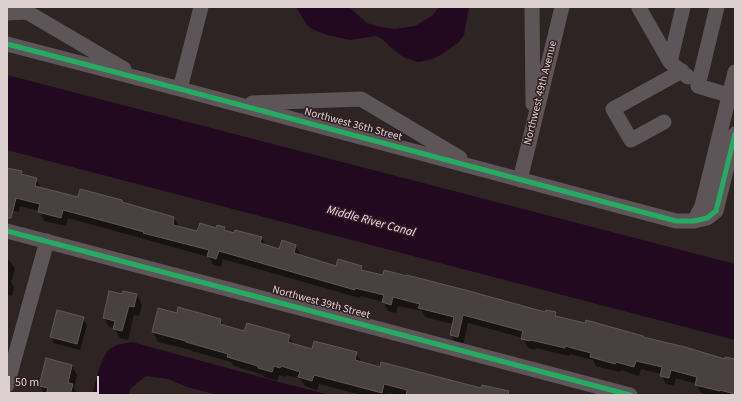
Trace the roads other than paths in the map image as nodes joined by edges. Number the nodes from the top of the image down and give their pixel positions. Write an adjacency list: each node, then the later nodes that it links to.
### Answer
1 (194, 7): 10 (street)
2 (201, 7): 10 (street)
3 (211, 7): 10 (street)
4 (532, 7): 20 (street)
5 (562, 7): 20 (street, Northwest 49th Avenue)
6 (641, 7): 12 (street)
7 (683, 7): 12 (street)
8 (717, 7): 15 (street)
9 (7, 13): 14 (street)
10 (194, 34): 16 (street)
11 (7, 44): 14 (street, Northwest 36th Street)
12 (676, 67): 15 (street); 19 (street)
13 (735, 74): 17 (street)
14 (141, 79): 16 (street, Northwest 36th Street)
15 (698, 86): 17 (street)
16 (180, 89): 18 (street, Northwest 36th Street)
17 (732, 96): 24 (street)
18 (236, 104): 22 (street, Northwest 36th Street); 22 (street)
19 (664, 122)
20 (533, 126): 23 (street, Northwest 49th Avenue)
21 (735, 134): 24 (street)
22 (476, 168): 23 (street, Northwest 36th Street)
23 (520, 180): 24 (street, Northwest 36th Street)
24 (694, 221)
25 (7, 231): 26 (street, Northwest 39th Street)
26 (47, 241): 27 (street); 28 (street, Northwest 39th Street)
27 (7, 385)
28 (630, 395)

